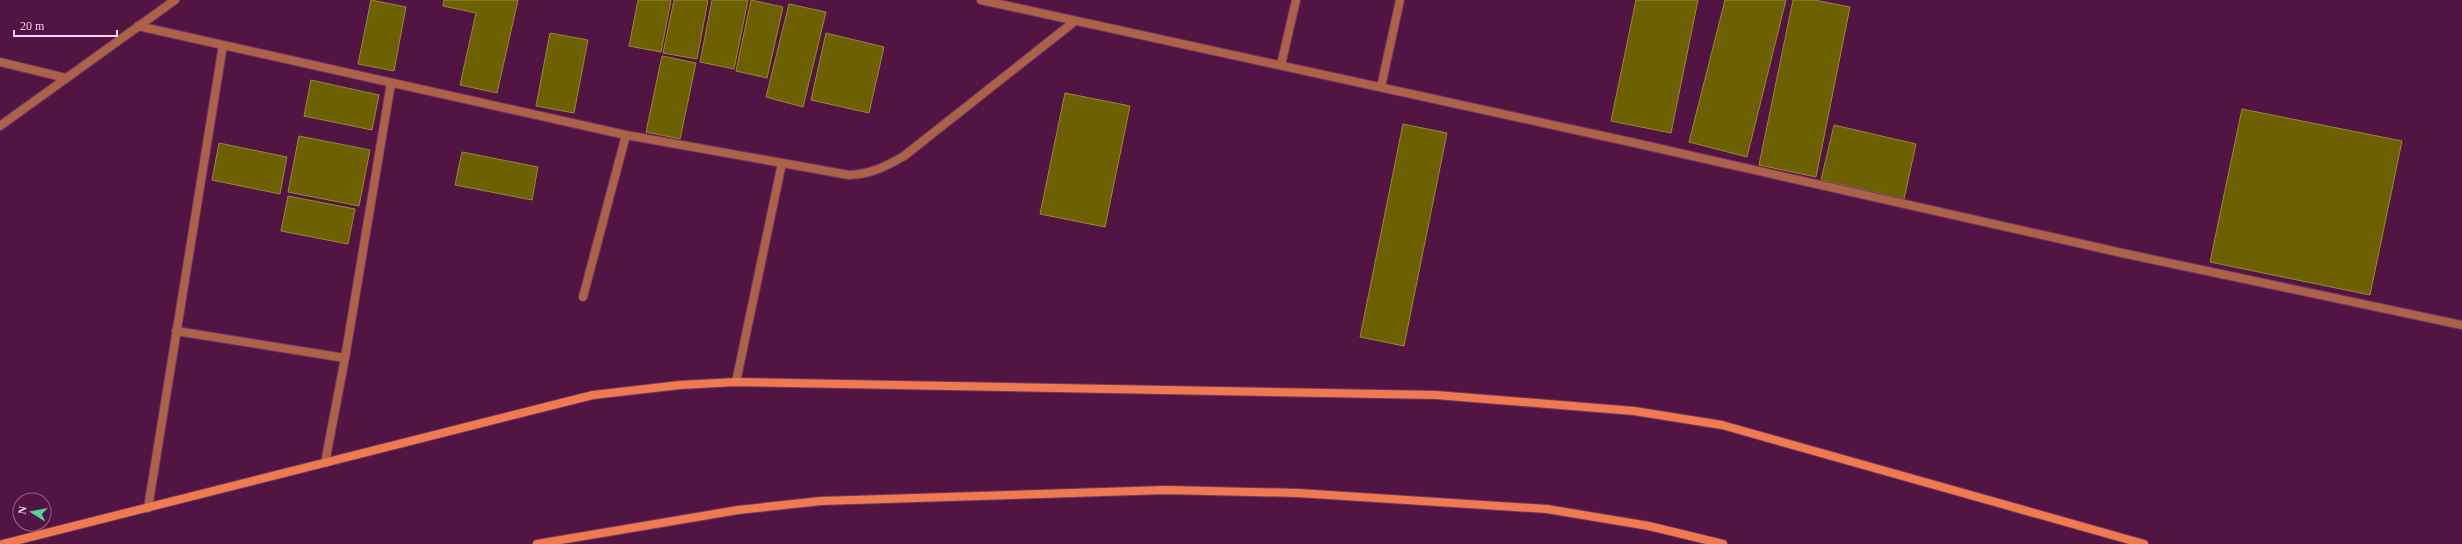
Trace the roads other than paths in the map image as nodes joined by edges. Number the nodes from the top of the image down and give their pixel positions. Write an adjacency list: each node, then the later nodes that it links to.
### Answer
1 (175, 0): 6 (street)
2 (981, 0): 5 (street)
3 (1296, 0): 9 (street)
4 (1400, 0): 12 (street)
5 (1075, 21): 9 (street); 15 (street)
6 (138, 26): 7 (street); 10 (street)
7 (223, 45): 11 (street); 18 (street)
8 (0, 62): 10 (street)
9 (1281, 65): 12 (street)
10 (66, 78): 13 (street)
11 (392, 83): 14 (street); 19 (street)
12 (1380, 87): 17 (street)
13 (0, 126)
14 (626, 135): 15 (street); 16 (street)
15 (782, 163): 20 (street)
16 (583, 297)
17 (2462, 325)
18 (176, 331): 19 (street); 22 (street)
19 (345, 358): 21 (street)
20 (736, 382): 21 (street); 26 (street)
21 (325, 463): 22 (street)
22 (148, 508): 23 (street)
23 (3, 544)
24 (537, 544): 25 (street)
25 (1723, 544)
26 (2144, 544)

